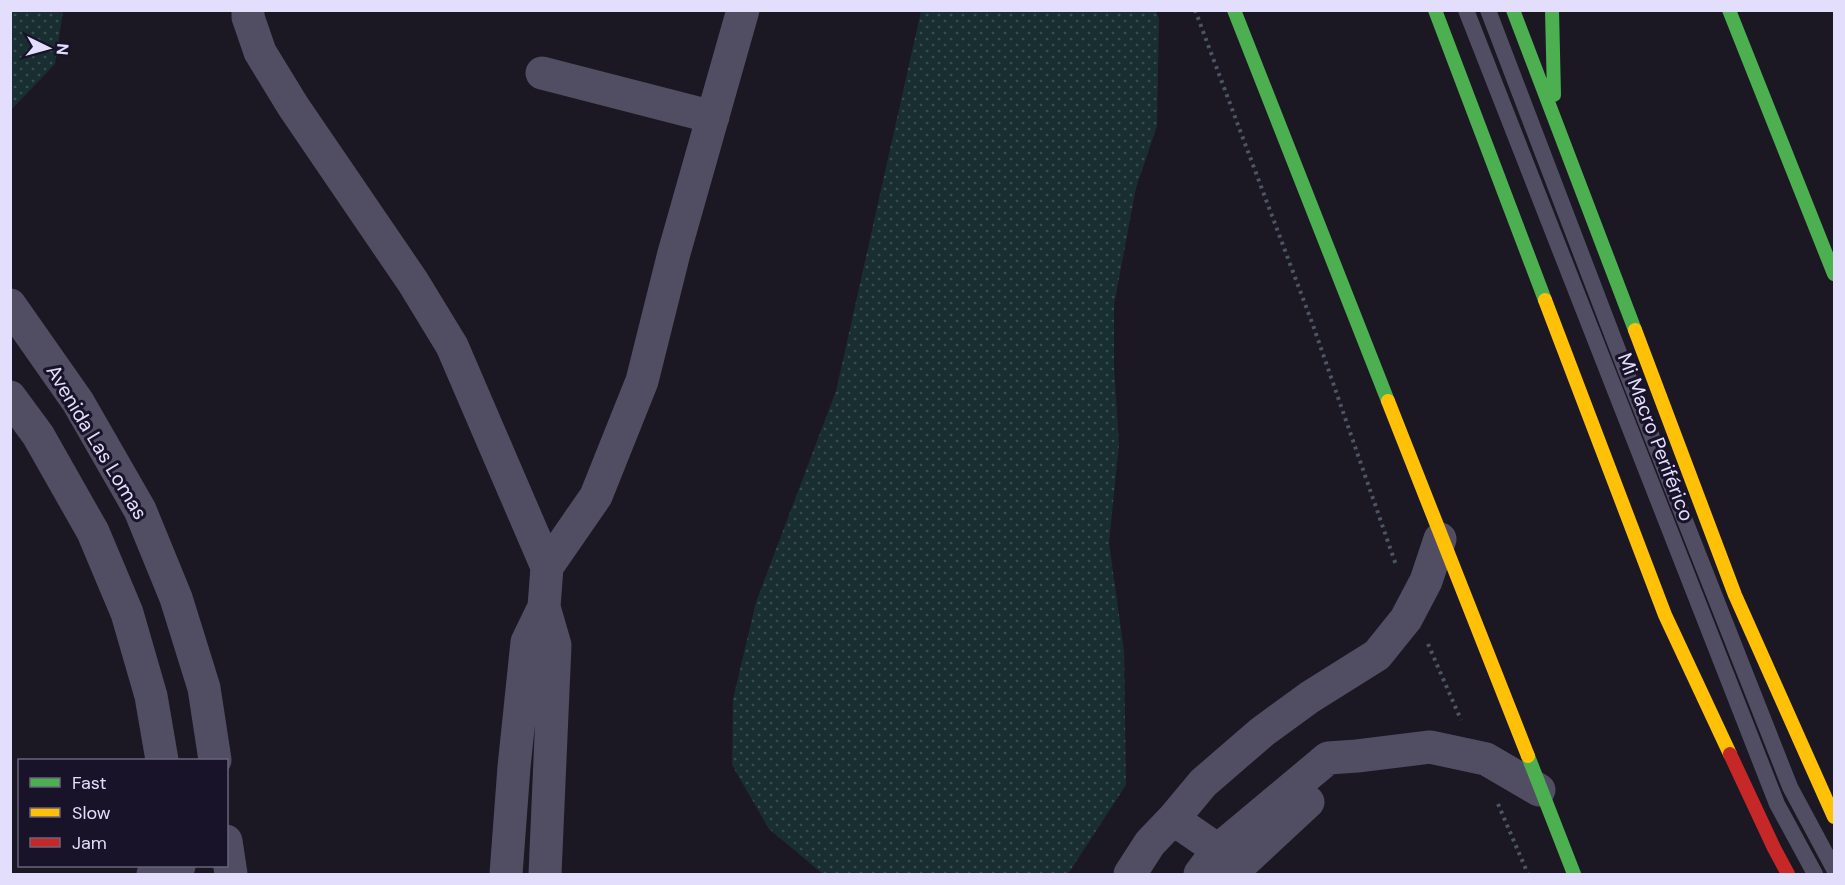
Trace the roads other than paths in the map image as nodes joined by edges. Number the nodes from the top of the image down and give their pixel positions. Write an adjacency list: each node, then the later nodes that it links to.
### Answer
1 (248, 10): 19 (street)
2 (743, 10): 11 (street)
3 (1234, 10): 18 (main road)
4 (1435, 10): 34 (main road)
5 (1466, 10): 35 (lane, Mi Macro Periférico)
6 (1488, 10): 28 (lane, Mi Macro Periférico)
7 (1513, 10): 12 (main road)
8 (1552, 10): 12 (main road)
9 (1729, 10): 13 (main road)
10 (542, 73): 11 (street)
11 (713, 117): 19 (street)
12 (1554, 121): 24 (main road)
13 (1834, 274)
14 (10, 305): 16 (street, Avenida Las Lomas)
15 (10, 397): 17 (street)
16 (78, 402): 17 (street); 22 (street, Avenida Las Lomas)
17 (38, 435): 21 (street)
18 (1440, 538): 23 (main road); 25 (street)
19 (547, 567): 20 (street)
20 (544, 607): 30 (street); 31 (street)
21 (162, 759)
22 (215, 759)
23 (1539, 790): 26 (street); 33 (main road)
24 (1832, 813)
25 (1173, 819): 26 (street); 32 (street)
26 (1217, 866)
27 (176, 867): 29 (street)
28 (1834, 869)
29 (153, 874)
30 (506, 874)
31 (545, 874)
32 (1130, 874)
33 (1574, 874)
34 (1788, 874)
35 (1815, 874)

